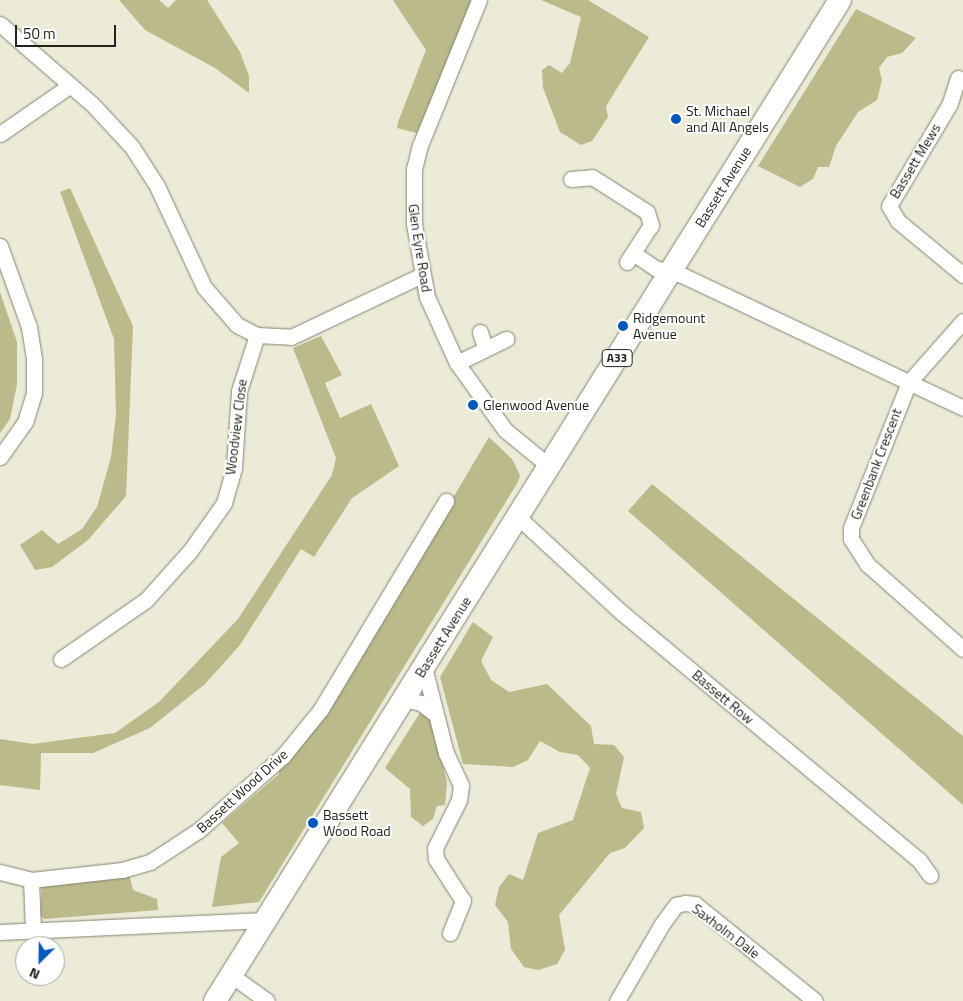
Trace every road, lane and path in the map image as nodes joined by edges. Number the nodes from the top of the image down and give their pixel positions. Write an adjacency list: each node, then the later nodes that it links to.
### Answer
1 (479, 0): 10 (street, Glen Eyre Road)
2 (840, 0): 9 (main road, Bassett Avenue / A33)
3 (0, 24): 5 (street)
4 (958, 78): 11 (street, Bassett Mews)
5 (69, 86): 6 (street); 14 (street)
6 (0, 134)
7 (571, 180): 9 (street)
8 (0, 246): 20 (street)
9 (670, 272): 18 (street); 21 (main road, Bassett Avenue / A33)
10 (422, 275): 14 (street); 17 (street, Glen Eyre Road)
11 (963, 275)
12 (963, 321): 18 (street, Greenbank Crescent)
13 (480, 332): 16 (street)
14 (257, 335): 25 (street, Woodview Close)
15 (506, 338): 16 (street)
16 (485, 346): 17 (street)
17 (457, 362): 21 (street, Glen Eyre Road)
18 (909, 382): 19 (street); 24 (street, Greenbank Crescent)
19 (963, 408)
20 (0, 457)
21 (549, 466): 23 (main road, Bassett Avenue / A33)
22 (446, 501): 31 (street, Bassett Wood Drive)
23 (518, 517): 26 (main road, Bassett Avenue / A33); 30 (street, Bassett Row)
24 (963, 649)
25 (61, 659)
26 (424, 667): 27 (main road, Bassett Avenue / A33); 28 (street)
27 (404, 699): 28 (street); 32 (main road, Bassett Avenue / A33)
28 (434, 713): 35 (street)
29 (0, 872): 31 (street, Bassett Wood Drive)
30 (930, 875)
31 (31, 880): 33 (street)
32 (265, 920): 33 (street); 36 (main road, Bassett Avenue / A33)
33 (33, 930): 34 (street)
34 (0, 932)
35 (450, 934)
36 (231, 975): 37 (main road, Bassett Avenue / A33); 38 (street)
37 (215, 1001)
38 (267, 1001)
39 (617, 1001): 40 (street, Saxholm Dale)
40 (815, 1001)

